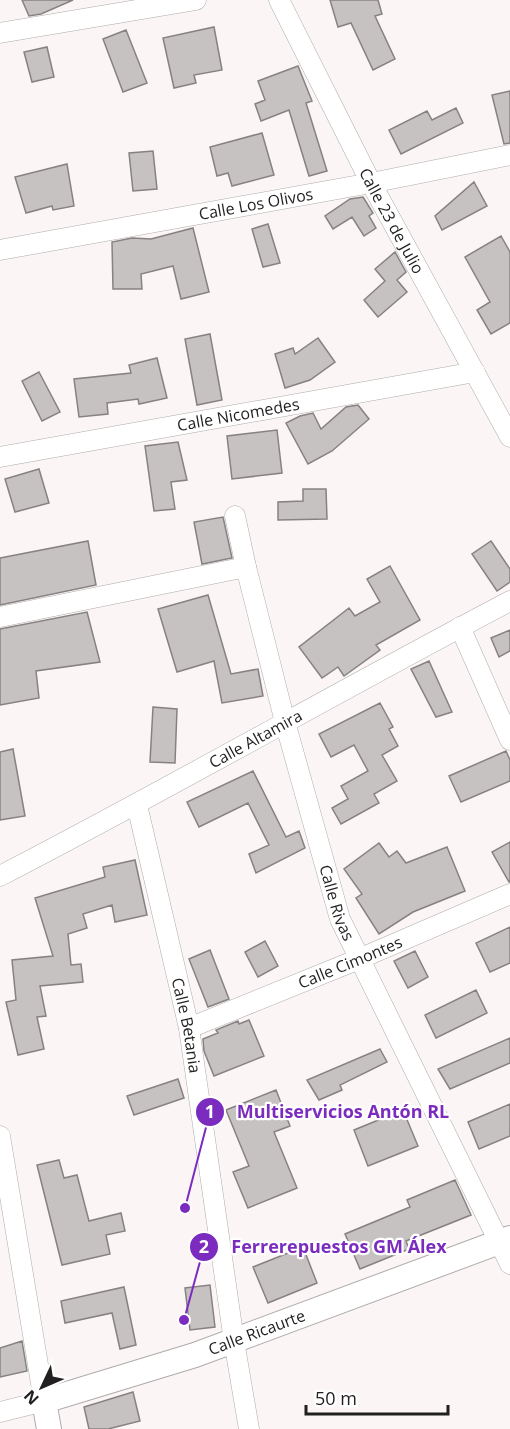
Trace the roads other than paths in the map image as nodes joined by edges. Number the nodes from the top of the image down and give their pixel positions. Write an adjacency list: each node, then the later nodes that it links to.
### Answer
1 (196, 0): 3 (street)
2 (279, 0): 5 (street, Calle 23 de Julio)
3 (0, 33)
4 (510, 155): 5 (street, Calle Los Olivos)
5 (371, 183): 6 (street, Calle Los Olivos); 7 (street, Calle 23 de Julio)
6 (0, 250)
7 (475, 372): 8 (street, Calle 23 de Julio); 9 (street, Calle Nicomedes)
8 (510, 437)
9 (0, 457)
10 (236, 516): 11 (street, Calle Rivas)
11 (246, 567): 13 (street); 15 (street, Calle Rivas)
12 (510, 601): 14 (street, Calle Altamira)
13 (0, 617)
14 (460, 627): 15 (street, Calle Altamira); 16 (street)
15 (285, 722): 17 (street, Calle Altamira); 20 (street, Calle Rivas)
16 (510, 740)
17 (137, 805): 18 (street, Calle Altamira); 21 (street, Calle Betania)
18 (0, 876)
19 (510, 894): 20 (street, Calle Cimontes)
20 (359, 959): 21 (street, Calle Cimontes); 23 (street, Calle Rivas)
21 (189, 1028): 25 (street, Calle Betania)
22 (0, 1136): 26 (street)
23 (505, 1240): 24 (street, Calle Rivas); 25 (street, Calle Ricaurte)
24 (510, 1264)
25 (234, 1341): 26 (street, Calle Ricaurte); 29 (street, Calle Betania)
26 (44, 1401): 27 (street, Calle Ricaurte); 28 (street)
27 (0, 1412)
28 (49, 1429)
29 (249, 1429)

